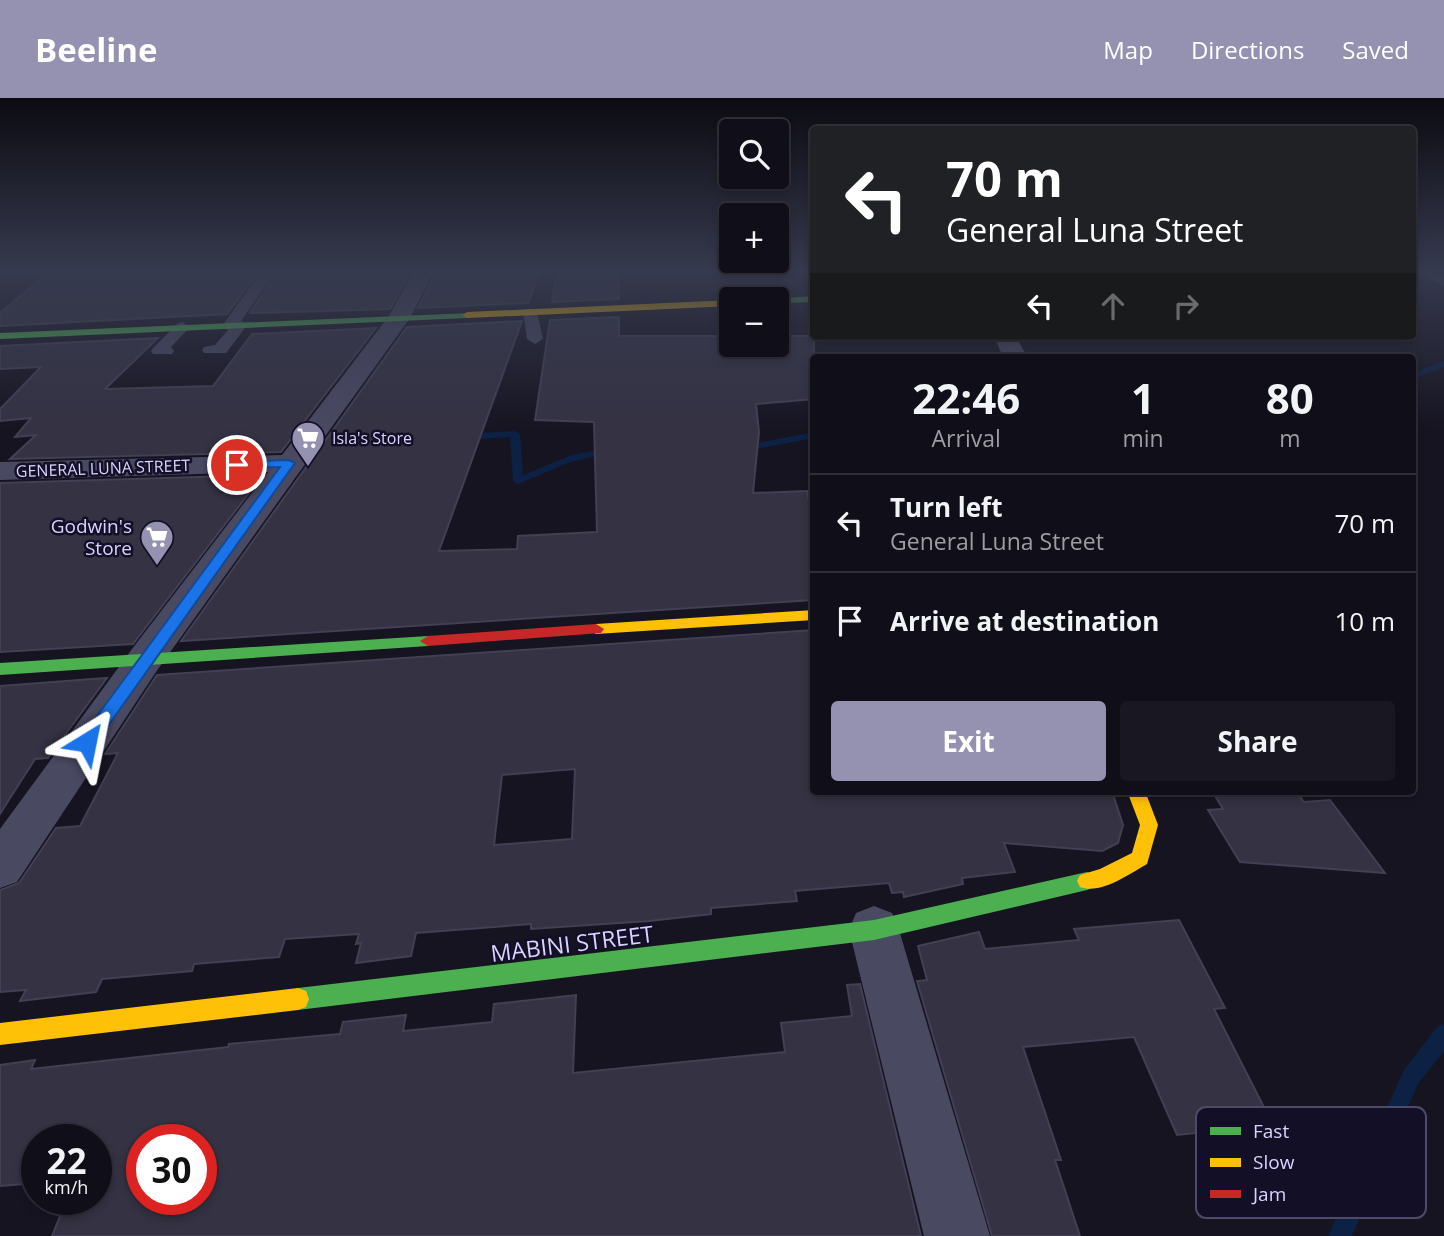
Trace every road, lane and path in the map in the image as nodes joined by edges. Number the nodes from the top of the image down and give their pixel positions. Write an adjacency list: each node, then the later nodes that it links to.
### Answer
1 (274, 324): 4 (street)
2 (394, 324): 10 (street)
3 (533, 324): 7 (lane)
4 (235, 326): 5 (street); 8 (lane)
5 (182, 327): 6 (street); 9 (lane)
6 (0, 336)
7 (536, 339)
8 (210, 350)
9 (166, 351)
10 (289, 463): 11 (street, GENERAL LUNA STREET); 13 (street)
11 (0, 471)
12 (810, 615): 13 (street)
13 (145, 659): 14 (street); 16 (street)
14 (0, 669)
15 (1138, 795): 17 (street, MABINI STREET)
16 (0, 867)
17 (874, 930): 18 (street, MABINI STREET); 19 (street)
18 (0, 1034)
19 (957, 1236)

